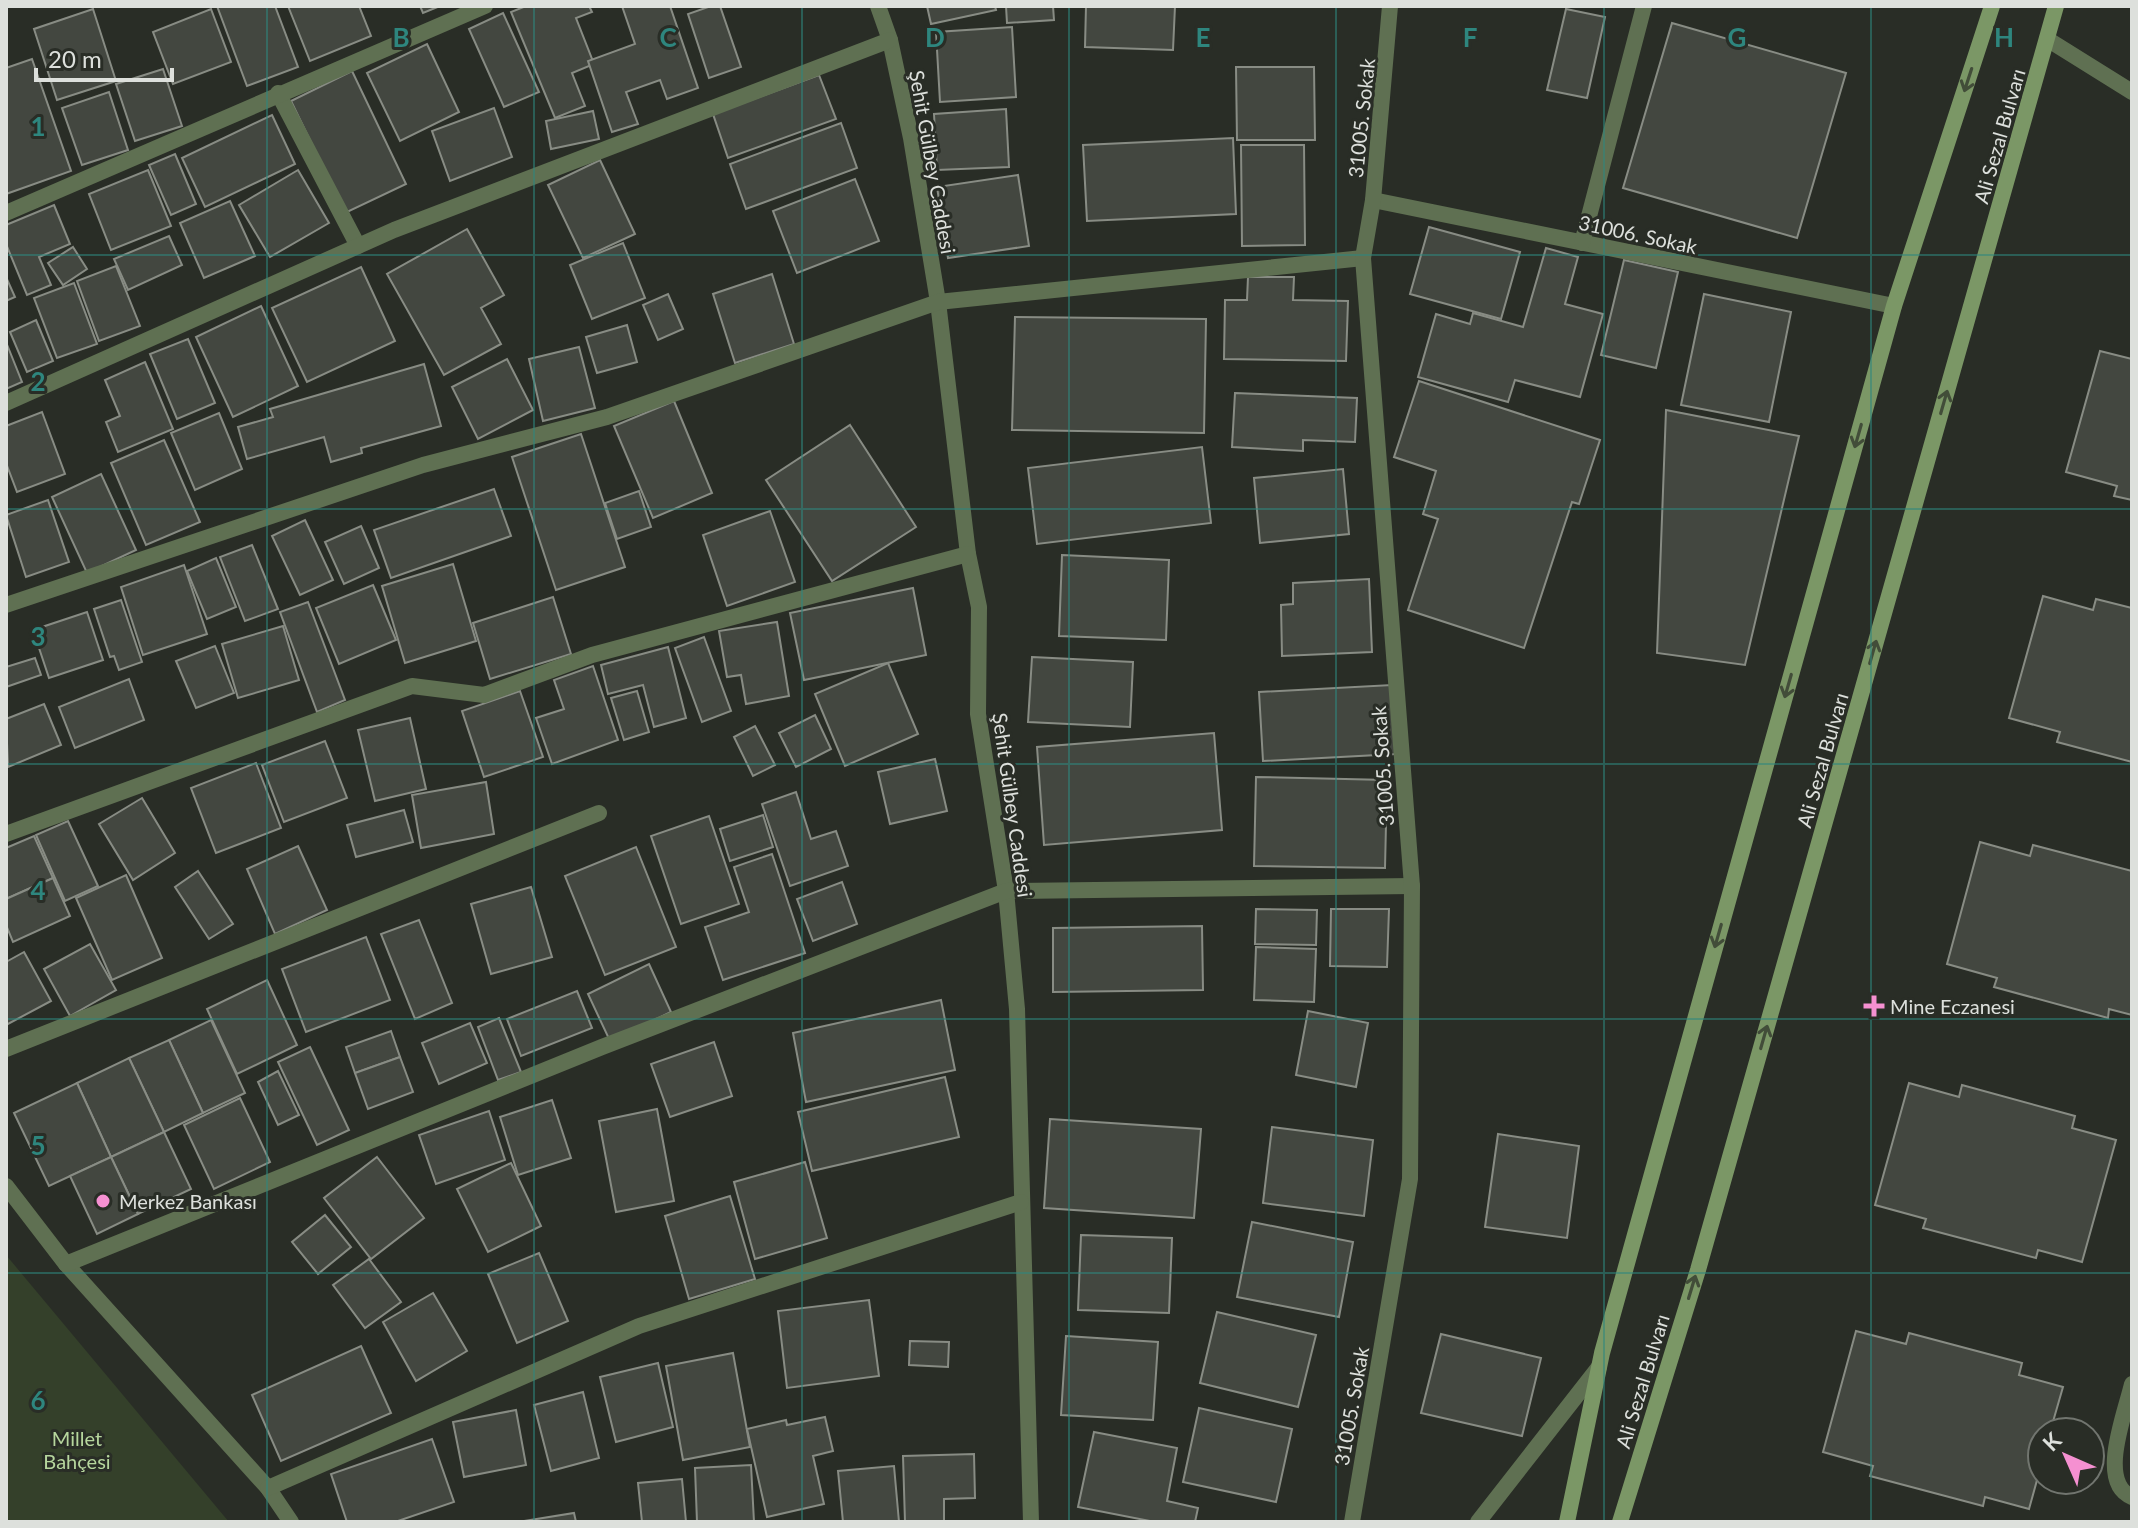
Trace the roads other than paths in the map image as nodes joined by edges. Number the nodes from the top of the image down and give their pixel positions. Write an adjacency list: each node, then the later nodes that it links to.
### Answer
1 (485, 6): 10 (street)
2 (878, 6): 8 (street, Şehit Gülbey Caddesi)
3 (1390, 6): 11 (street, 31005. Sokak)
4 (1644, 6): 13 (street)
5 (1992, 6): 17 (main road, Ali Sezal Bulvarı, one-way to 17)
6 (2056, 6): 7 (main road, Ali Sezal Bulvarı)
7 (2047, 39): 9 (street); 38 (main road, Ali Sezal Bulvarı, one-way to 7)
8 (890, 40): 14 (street); 16 (street, Şehit Gülbey Caddesi)
9 (2132, 92)
10 (278, 93): 12 (street); 14 (street)
11 (1373, 200): 13 (street, 31006. Sokak); 15 (street, 31005. Sokak)
12 (6, 213)
13 (1582, 243): 17 (street, 31006. Sokak)
14 (358, 246): 18 (street)
15 (1363, 258): 16 (street); 23 (street, 31005. Sokak)
16 (938, 302): 19 (street, Şehit Gülbey Caddesi); 20 (street)
17 (1894, 306): 29 (main road, Ali Sezal Bulvarı, one-way to 29)
18 (6, 403)
19 (968, 554): 22 (street); 24 (street, Şehit Gülbey Caddesi)
20 (6, 605)
21 (599, 813): 25 (street)
22 (6, 834)
23 (1412, 886): 24 (street); 35 (street, 31005. Sokak)
24 (1006, 891): 27 (street, Şehit Gülbey Caddesi); 28 (street)
25 (6, 1049)
26 (6, 1186): 28 (street)
27 (1021, 1202): 31 (street); 34 (street, Şehit Gülbey Caddesi)
28 (66, 1264): 31 (street)
29 (1599, 1367): 36 (street); 37 (main road, Ali Sezal Bulvarı)
30 (2132, 1384): 32 (street)
31 (268, 1488): 33 (street)
32 (2132, 1497)
33 (291, 1522)
34 (1031, 1522)
35 (1352, 1522)
36 (1478, 1522)
37 (1567, 1522)
38 (1620, 1522)

